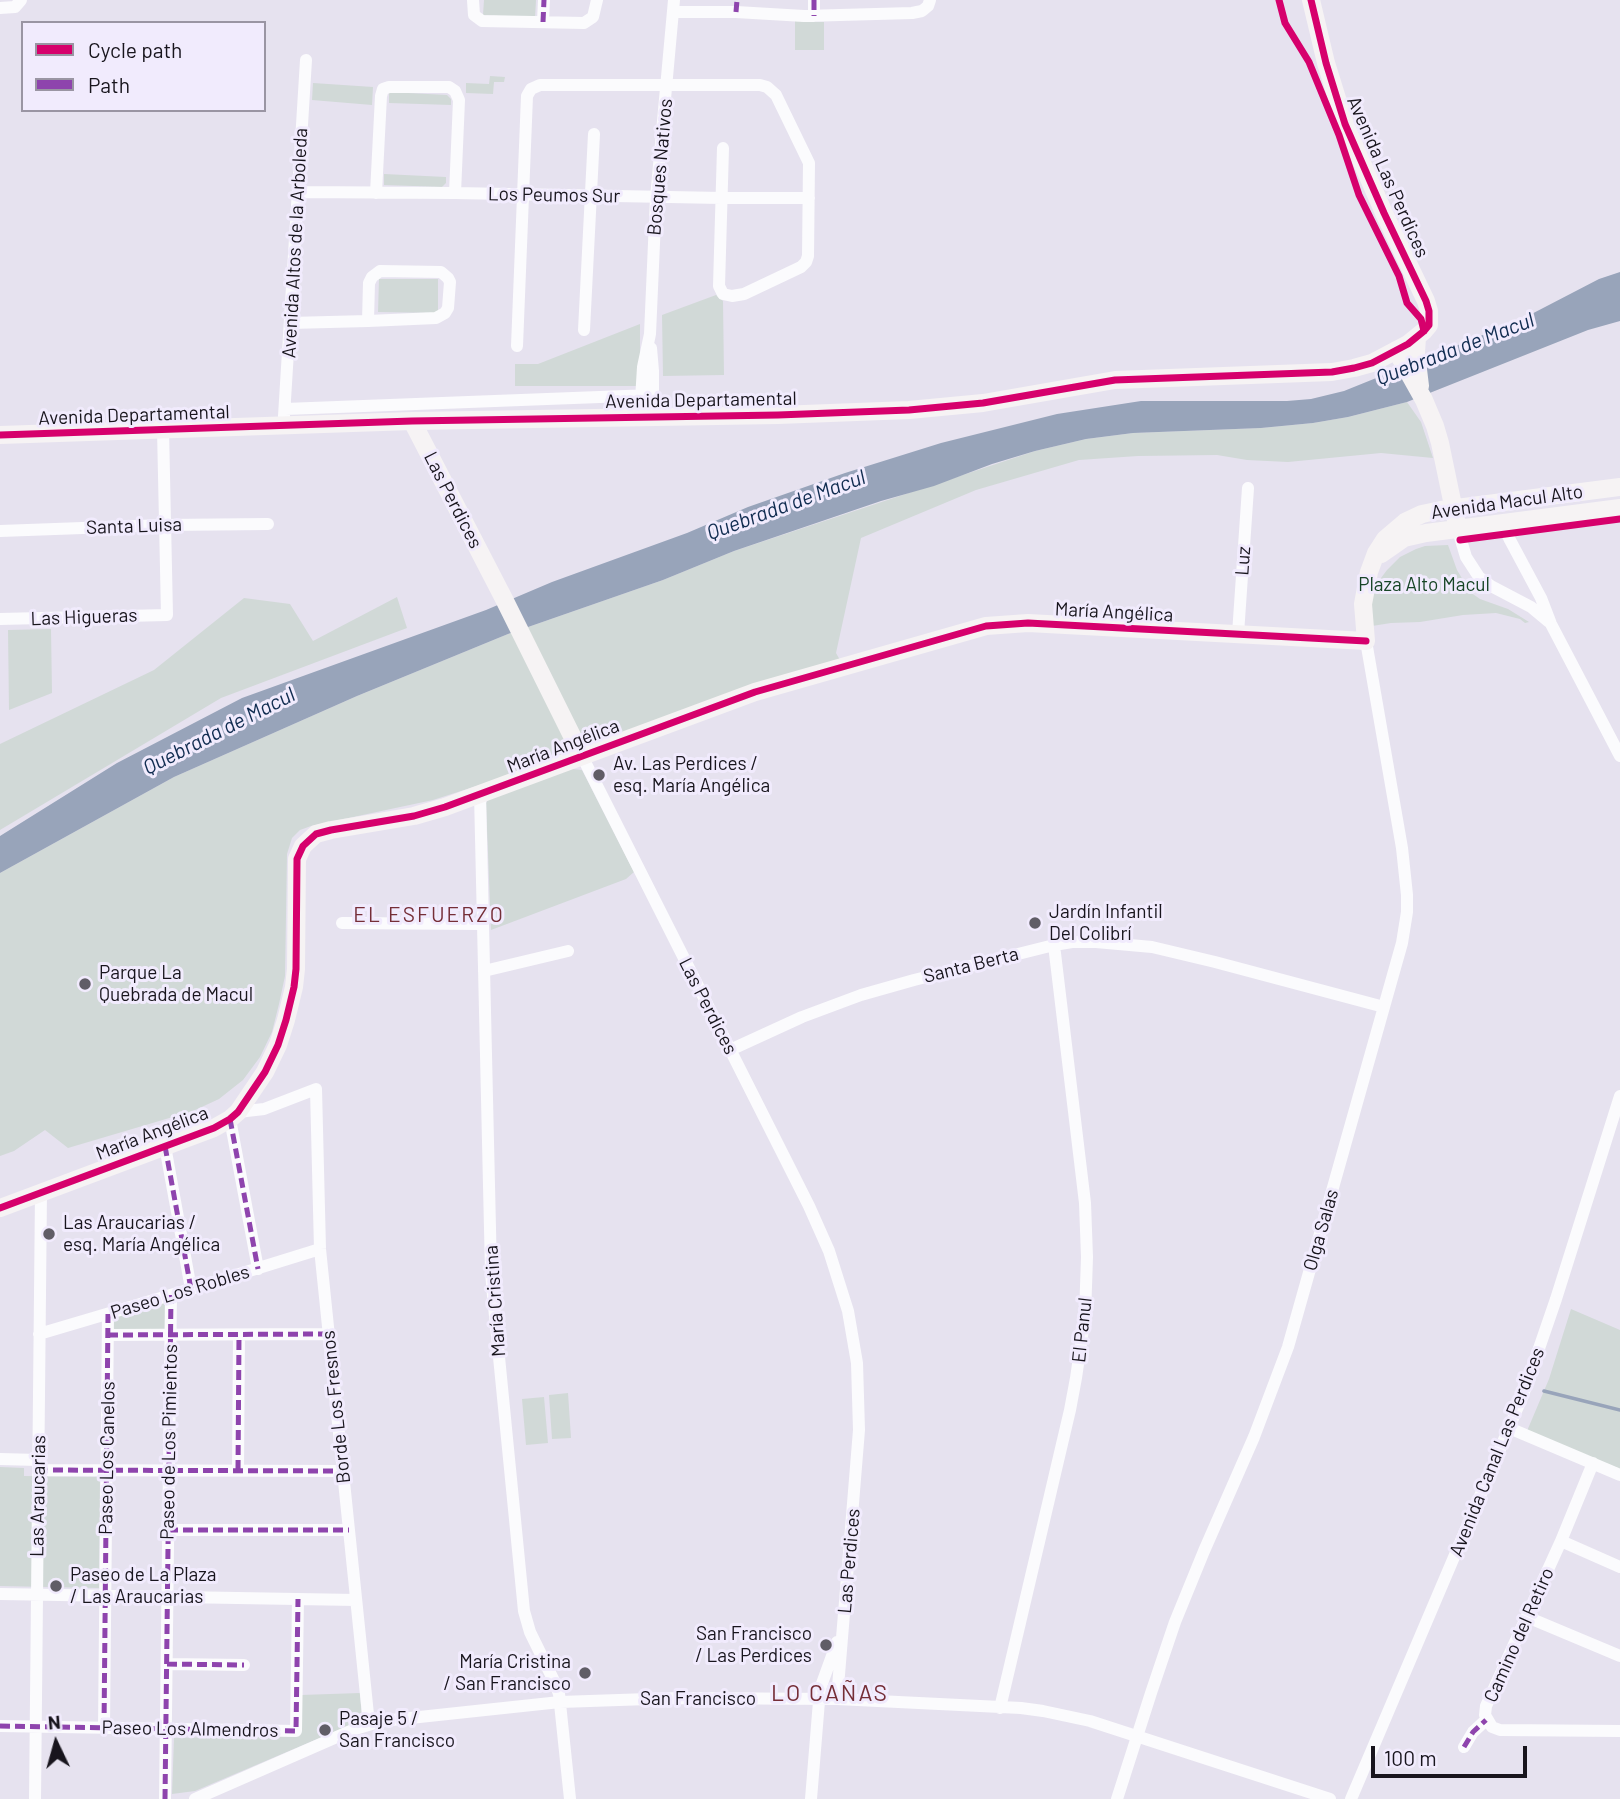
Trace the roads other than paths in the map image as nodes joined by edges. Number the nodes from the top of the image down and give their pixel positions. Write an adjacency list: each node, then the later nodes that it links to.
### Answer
1 (473, 0): 12 (street)
2 (544, 0): 12 (street)
3 (597, 0): 12 (street)
4 (814, 0): 11 (street)
5 (930, 0): 11 (street)
6 (1311, 0): 29 (street, Avenida Las Perdices)
7 (19, 3): 10 (street)
8 (674, 6): 9 (street); 14 (street, Bosques Nativos)
9 (736, 6): 11 (street)
10 (0, 8)
11 (814, 16)
12 (543, 22)
13 (306, 60): 17 (street, Avenida Altos de la Arboleda)
14 (667, 84): 20 (street); 22 (street, Bosques Nativos); 24 (street)
15 (594, 134): 21 (street)
16 (723, 148): 23 (street)
17 (298, 192): 18 (street, Los Peumos Sur); 26 (street, Avenida Altos de la Arboleda)
18 (376, 192): 19 (street, Los Peumos Sur); 19 (street)
19 (455, 193): 20 (street, Los Peumos Sur)
20 (522, 195): 21 (street, Los Peumos Sur); 28 (street)
21 (592, 195): 22 (street, Los Peumos Sur); 27 (street)
22 (656, 198): 23 (street, Los Peumos Sur); 30 (street, Bosques Nativos)
23 (722, 198): 24 (street, Los Peumos Sur); 24 (street)
24 (809, 198)
25 (368, 321): 25 (street); 26 (street)
26 (290, 323): 32 (street, Avenida Altos de la Arboleda)
27 (584, 330)
28 (517, 346)
29 (1405, 358): 31 (street, Avenida Departamental); 38 (street)
30 (647, 396): 31 (street, Bosques Nativos); 32 (street, Avenida Departamental)
31 (647, 416): 33 (street, Avenida Departamental)
32 (284, 417): 33 (street, Avenida Departamental); 34 (street, Avenida Departamental)
33 (412, 421): 50 (street, Las Perdices)
34 (163, 429): 35 (street, Avenida Departamental); 42 (street)
35 (0, 435)
36 (1620, 487): 38 (street, Avenida Macul Alto)
37 (1248, 488): 48 (street, Luz)
38 (1453, 508): 43 (street); 45 (street, Avenida Macul Alto)
39 (1620, 508): 40 (street, Avenida Macul Alto)
40 (1503, 523): 43 (street, Avenida Macul Alto); 47 (street)
41 (268, 524): 42 (street, Santa Luisa)
42 (165, 525): 44 (street, Santa Luisa); 46 (street, Las Higueras)
43 (1458, 530): 45 (street, Avenida Macul Alto); 47 (street)
44 (0, 531)
45 (1374, 561): 49 (street, Avenida Macul Alto)
46 (0, 620)
47 (1551, 624): 51 (street)
48 (1238, 634): 49 (street, María Angélica); 50 (street, María Angélica)
49 (1366, 640): 58 (street, Olga Salas)
50 (582, 756): 52 (street, María Angélica); 59 (street, Las Perdices)
51 (1620, 756)
52 (480, 794): 54 (street, María Cristina); 62 (street, María Angélica)
53 (342, 923): 54 (street)
54 (482, 924): 57 (street, María Cristina)
55 (1054, 945): 58 (street, Santa Berta); 59 (street, Santa Berta); 104 (street, El Panul)
56 (568, 951): 57 (street)
57 (484, 971): 103 (street, María Cristina)
58 (1384, 1007): 112 (street, Olga Salas)
59 (730, 1050): 97 (street, Las Perdices)
60 (316, 1089): 62 (street, María Angélica); 67 (street, Borde Los Fresnos)
61 (1620, 1096): 63 (street, Avenida Canal Las Perdices)
62 (234, 1116): 64 (street, María Angélica); 68 (street)
63 (1614, 1135): 77 (street, Avenida Canal Las Perdices)
64 (165, 1146): 65 (street, María Angélica); 69 (street)
65 (41, 1192): 66 (street, María Angélica); 72 (street, Las Araucarias)
66 (0, 1208)
67 (320, 1249): 68 (street, Paseo Los Robles); 73 (street, Borde Los Fresnos)
68 (258, 1269): 69 (street, Paseo Los Robles)
69 (191, 1289): 70 (street, Paseo Los Robles)
70 (171, 1295): 71 (street, Paseo Los Robles); 75 (street, Paseo de Los Pimientos)
71 (108, 1314): 72 (street, Paseo Los Robles); 74 (street, Paseo Los Canelos)
72 (40, 1334): 80 (street, Las Araucarias)
73 (329, 1334): 76 (street); 84 (street, Borde Los Fresnos)
74 (108, 1335): 75 (street); 81 (street, Paseo Los Canelos)
75 (171, 1335): 76 (street); 82 (street, Paseo de Los Pimientos)
76 (239, 1335): 83 (street)
77 (1509, 1428): 79 (street); 121 (street, Avenida Canal Las Perdices)
78 (0, 1459): 80 (street)
79 (1593, 1463): 85 (street); 88 (street, Camino del Retiro)
80 (38, 1464): 81 (street); 91 (street, Las Araucarias)
81 (107, 1470): 82 (street); 92 (street, Paseo Los Canelos)
82 (169, 1470): 83 (street); 86 (street, Paseo de Los Pimientos)
83 (237, 1470): 84 (street)
84 (343, 1471): 87 (street, Borde Los Fresnos)
85 (1620, 1475)
86 (168, 1530): 87 (street); 93 (street, Paseo de Los Pimientos)
87 (349, 1530): 95 (street, Borde Los Fresnos)
88 (1561, 1541): 89 (street); 96 (street, Camino del Retiro)
89 (1620, 1567)
90 (0, 1594): 91 (street)
91 (37, 1595): 92 (street); 108 (street, Las Araucarias)
92 (106, 1596): 93 (street); 109 (street, Paseo Los Canelos)
93 (168, 1597): 94 (street); 99 (street, Paseo de Los Pimientos)
94 (298, 1599): 95 (street); 110 (street, Paseo Los Almendros)
95 (356, 1600): 106 (street, Borde Los Fresnos)
96 (1527, 1617): 98 (street); 105 (street, Camino del Retiro)
97 (843, 1629): 101 (street, Las Perdices); 102 (street, Las Perdices)
98 (1620, 1656)
99 (167, 1664): 100 (street); 110 (street, Paseo de Los Pimientos)
100 (244, 1665)
101 (820, 1699): 102 (street, San Francisco); 103 (street, San Francisco); 118 (street, Las Perdices)
102 (837, 1699): 104 (street, San Francisco)
103 (560, 1702): 106 (street, San Francisco); 117 (street, María Cristina)
104 (1000, 1707): 112 (street, San Francisco)
105 (1486, 1720): 111 (street, Camino del Retiro); 113 (street)
106 (369, 1724): 116 (street, San Francisco)
107 (0, 1726): 108 (street, Paseo Los Almendros)
108 (36, 1727): 109 (street, Paseo Los Almendros); 114 (street, Las Araucarias)
109 (104, 1728): 110 (street, Paseo Los Almendros)
110 (166, 1729): 115 (street, Paseo de Los Pimientos)
111 (1620, 1731)
112 (1136, 1737): 119 (street, Olga Salas); 120 (street, San Francisco)
113 (1464, 1747)
114 (35, 1799)
115 (165, 1799)
116 (195, 1799)
117 (570, 1799)
118 (811, 1799)
119 (1117, 1799)
120 (1330, 1799)
121 (1351, 1799)

